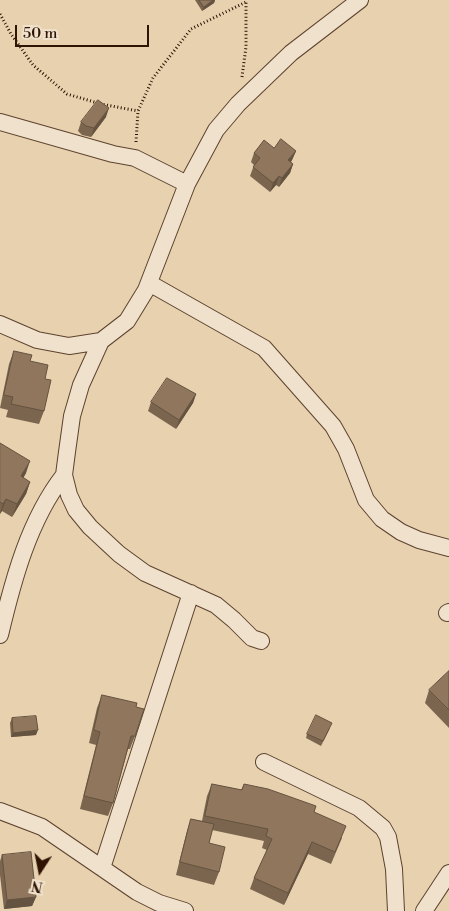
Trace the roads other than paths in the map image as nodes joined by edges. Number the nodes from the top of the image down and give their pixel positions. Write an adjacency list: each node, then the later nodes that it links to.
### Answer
1 (360, 0): 3 (street)
2 (0, 122): 3 (street)
3 (187, 184): 4 (street)
4 (149, 283): 6 (street); 8 (street)
5 (0, 324): 6 (street)
6 (102, 341): 7 (street)
7 (64, 475): 9 (street); 10 (street)
8 (449, 548)
9 (191, 593): 11 (street); 14 (street)
10 (0, 634)
11 (261, 641)
12 (264, 762): 17 (street)
13 (0, 811): 14 (street)
14 (102, 868): 16 (street)
15 (449, 873): 18 (street)
16 (185, 911)
17 (396, 911)
18 (424, 911)

